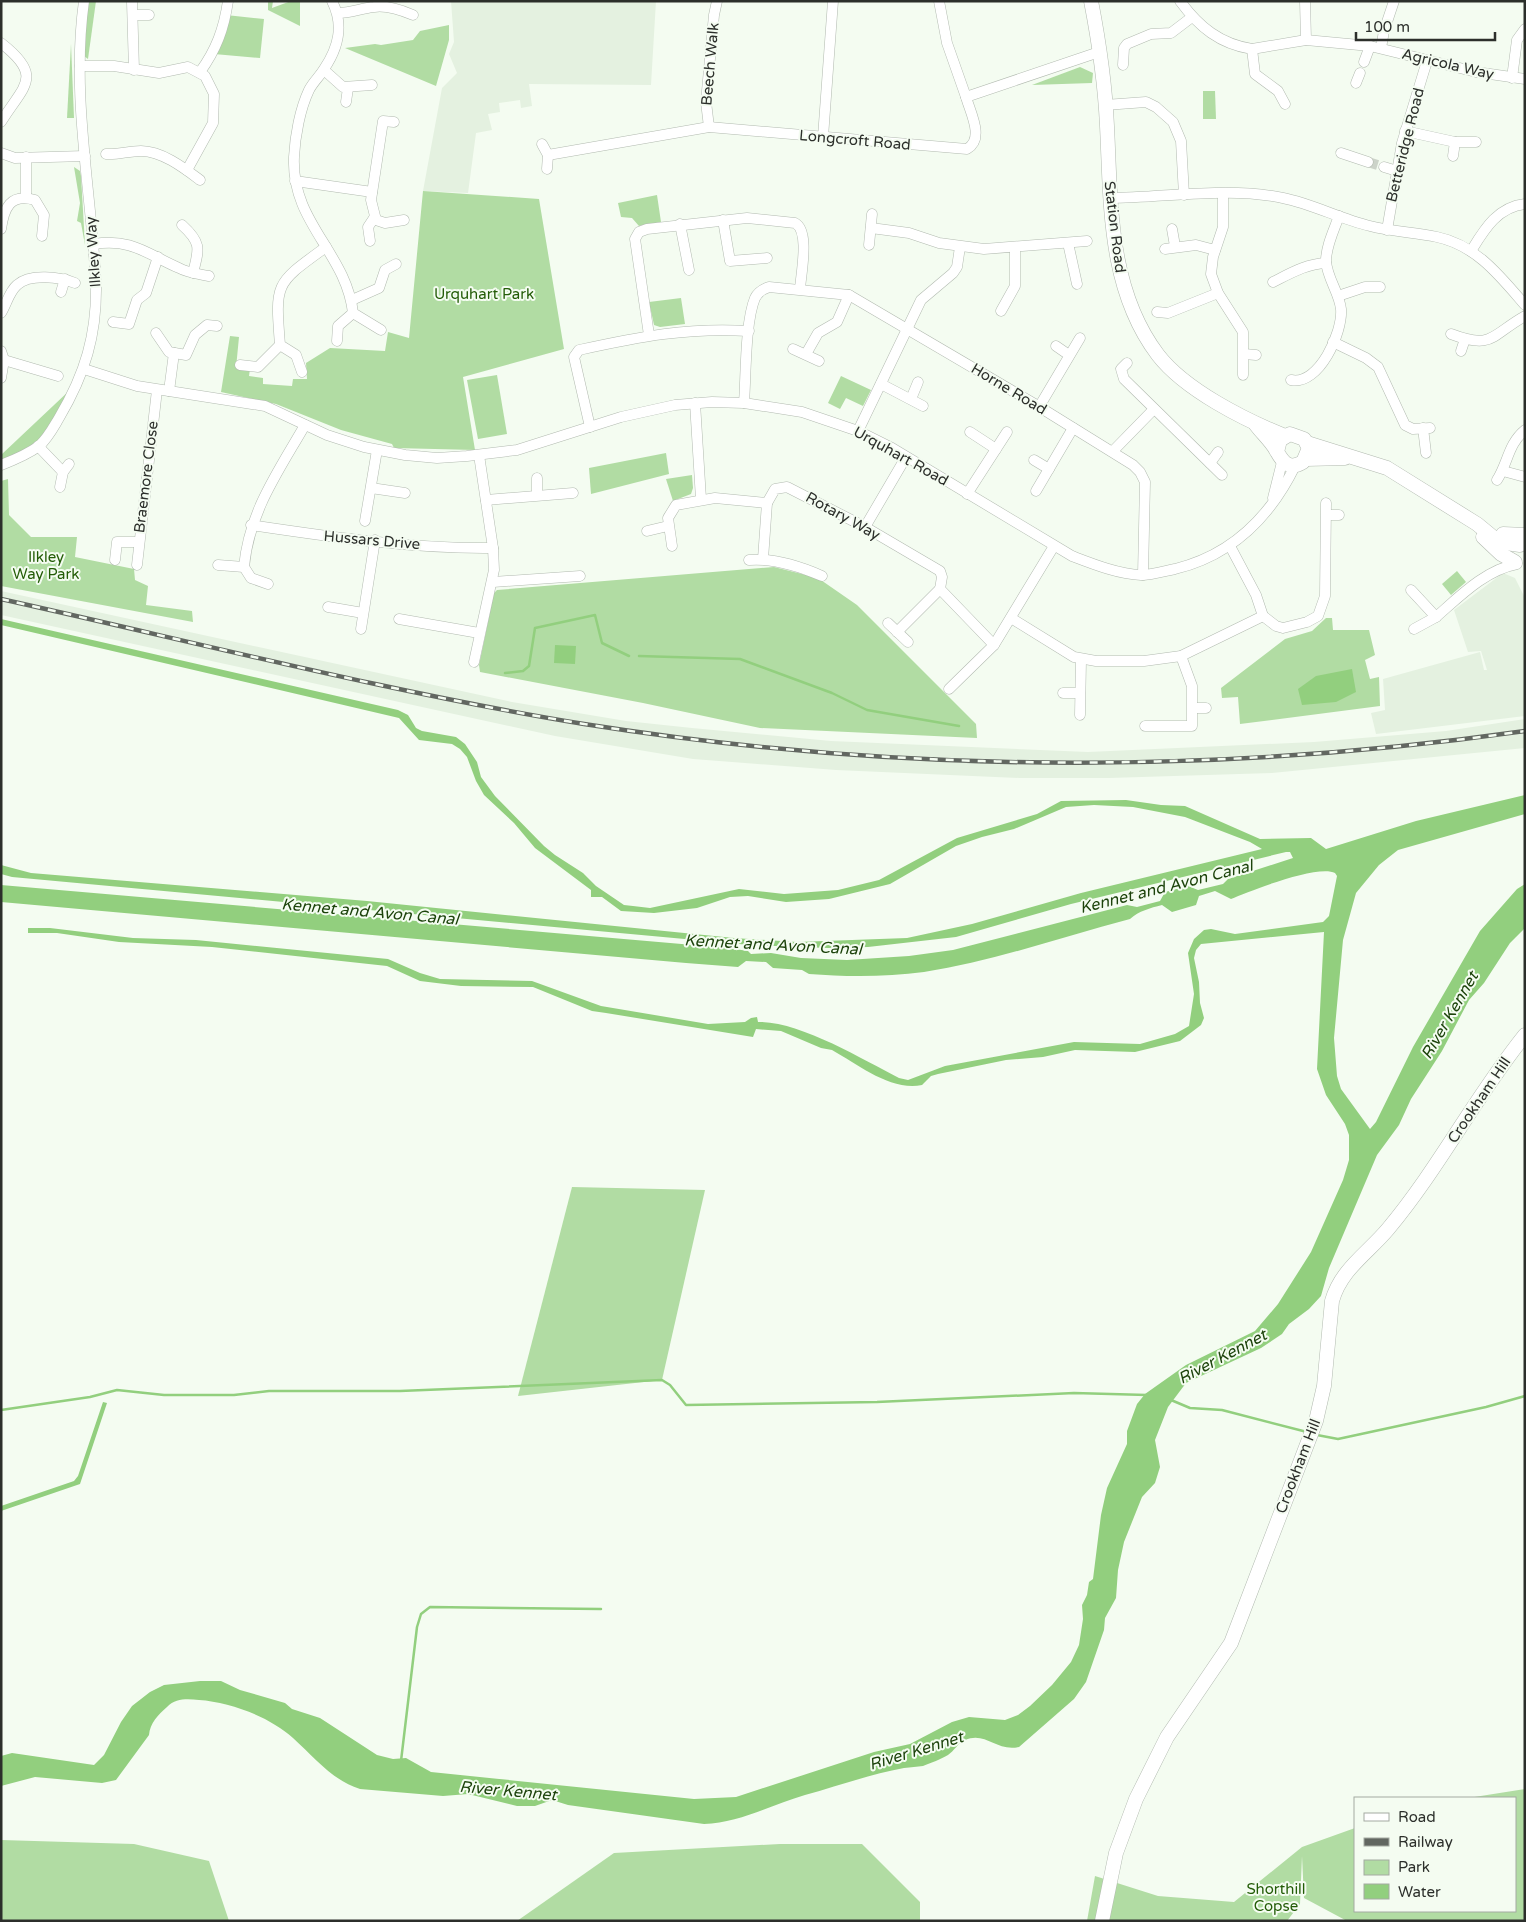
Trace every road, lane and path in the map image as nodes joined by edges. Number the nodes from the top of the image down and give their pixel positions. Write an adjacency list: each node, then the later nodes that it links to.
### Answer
1 (84, 1): 28 (street, Ilkley Way)
2 (228, 1): 31 (street)
3 (332, 1): 13 (street)
4 (717, 1): 42 (street, Beech Walk)
5 (833, 1): 44 (street)
6 (939, 1): 36 (street)
7 (1091, 1): 24 (street, Station Road)
8 (1180, 1): 17 (street, Agricola Way)
9 (1305, 1): 19 (street)
10 (1394, 1): 22 (street)
11 (132, 2): 14 (street)
12 (402, 6): 13 (street); 16 (street)
13 (338, 13): 30 (street)
14 (132, 15): 15 (street); 29 (street)
15 (149, 15)
16 (413, 15)
17 (1192, 17): 23 (street, Agricola Way); 27 (street)
18 (1525, 29): 32 (street)
19 (1306, 40): 21 (street, Agricola Way); 23 (street, Agricola Way)
20 (1, 43): 40 (street)
21 (1370, 46): 22 (street, Agricola Way); 26 (street)
22 (1381, 48): 25 (street, Agricola Way)
23 (1252, 49): 38 (street)
24 (1099, 52): 36 (street); 39 (street, Station Road)
25 (1427, 60): 32 (street, Agricola Way); 43 (street, Betteridge Road)
26 (1364, 62)
27 (1123, 64)
28 (80, 66): 29 (street); 52 (street, Ilkley Way)
29 (134, 70): 31 (street)
30 (324, 70): 35 (street); 61 (street)
31 (200, 72): 58 (street)
32 (1512, 78): 33 (street, Agricola Way)
33 (1525, 79)
34 (372, 84): 35 (street)
35 (348, 88): 37 (street)
36 (966, 97): 44 (street, Longcroft Road)
37 (346, 102)
38 (1286, 104)
39 (1105, 105): 64 (street); 66 (street, Station Road)
40 (1, 122)
41 (394, 122): 62 (street)
42 (709, 127): 44 (street, Longcroft Road); 51 (street, Longcroft Road)
43 (1405, 131): 45 (street); 59 (street, Betteridge Road)
44 (823, 137)
45 (1455, 142): 46 (street); 53 (street)
46 (1476, 142)
47 (542, 144): 51 (street)
48 (1, 153): 54 (street)
49 (1341, 153): 55 (street)
50 (106, 154): 58 (street)
51 (548, 154): 57 (street)
52 (85, 156): 54 (street); 83 (street, Ilkley Way)
53 (1453, 156)
54 (26, 158): 65 (street)
55 (1368, 162)
56 (1384, 167): 59 (street)
57 (547, 168)
58 (187, 170): 60 (street)
59 (1397, 171): 78 (street, Betteridge Road)
60 (200, 180)
61 (296, 181): 62 (street); 85 (street)
62 (372, 192): 70 (street)
63 (1224, 194): 64 (street); 69 (street); 88 (street)
64 (1184, 195): 66 (street)
65 (26, 197): 76 (street); 79 (street)
66 (1109, 198): 155 (street, Station Road)
67 (1525, 204): 89 (street)
68 (872, 214): 75 (street)
69 (1339, 216): 78 (street); 92 (street)
70 (374, 218): 71 (street); 80 (street)
71 (404, 220)
72 (723, 220): 73 (street); 91 (street); 100 (street)
73 (680, 224): 94 (street); 118 (street)
74 (182, 225): 95 (street)
75 (871, 228): 84 (street); 86 (street)
76 (1, 229)
77 (1172, 229): 88 (street)
78 (1387, 230): 89 (street)
79 (42, 236)
80 (370, 241)
81 (1087, 242): 82 (street)
82 (1068, 243): 87 (street); 98 (street)
83 (94, 244): 90 (street); 137 (street, Ilkley Way)
84 (869, 246)
85 (326, 247): 105 (street); 124 (street)
86 (960, 247): 87 (street); 115 (street)
87 (1014, 247): 107 (street)
88 (1215, 250): 102 (street)
89 (1471, 251): 106 (street)
90 (158, 257): 95 (street); 112 (street)
91 (767, 258)
92 (1326, 263): 97 (street); 104 (street)
93 (396, 264): 105 (street)
94 (689, 270)
95 (193, 273): 96 (street)
96 (209, 276)
97 (1273, 282)
98 (1077, 284)
99 (1380, 287): 104 (street)
100 (800, 289): 103 (street, Horne Road); 116 (street, Horne Road)
101 (61, 292): 108 (street)
102 (1218, 293): 109 (street); 130 (street)
103 (849, 295): 115 (street, Horne Road); 129 (street)
104 (1338, 296): 123 (street)
105 (352, 300): 110 (street)
106 (1525, 305)
107 (1001, 311)
108 (1, 312)
109 (1157, 312)
110 (353, 314): 114 (street); 122 (street)
111 (1525, 316): 121 (street)
112 (113, 322)
113 (217, 326): 128 (street)
114 (381, 330)
115 (906, 330): 145 (street); 153 (street, Horne Road)
116 (749, 331): 118 (street); 151 (street)
117 (156, 333): 128 (street)
118 (649, 334): 157 (street)
119 (1451, 334): 121 (street)
120 (1080, 338): 131 (street)
121 (1465, 339): 127 (street)
122 (337, 341)
123 (1333, 342): 140 (street); 170 (street)
124 (280, 345): 136 (street); 138 (street)
125 (1056, 346): 131 (street)
126 (793, 349): 129 (street)
127 (1461, 351)
128 (174, 353): 148 (street)
129 (806, 354): 134 (street)
130 (1244, 354): 132 (street); 139 (street)
131 (1069, 355): 153 (street)
132 (1256, 355)
133 (2, 356): 141 (street); 142 (street)
134 (820, 361)
135 (1127, 363): 154 (street)
136 (240, 365)
137 (84, 369): 147 (street); 165 (street, Ilkley Way)
138 (302, 372)
139 (1243, 375)
140 (1312, 375): 143 (street); 146 (street)
141 (58, 376)
142 (1, 378)
143 (1291, 380)
144 (918, 382): 149 (street)
145 (881, 384): 149 (street); 160 (street)
146 (1313, 387)
147 (156, 390): 148 (street); 205 (street, Braemore Close)
148 (169, 391): 156 (street, Urquhart Road)
149 (911, 400): 152 (street)
150 (695, 403): 151 (street, Urquhart Road); 157 (street, Urquhart Road); 191 (street)
151 (744, 403): 160 (street, Urquhart Road)
152 (923, 406)
153 (1039, 407): 158 (street, Horne Road)
154 (1154, 409): 168 (street); 176 (street)
155 (1256, 424): 163 (street, Station Road); 174 (street, Station Road)
156 (305, 425): 167 (street, Urquhart Road); 199 (street)
157 (590, 428): 171 (street, Urquhart Road)
158 (1073, 428): 168 (street, Horne Road); 178 (street)
159 (1525, 430): 179 (street)
160 (858, 431): 172 (street, Urquhart Road)
161 (970, 432): 166 (street)
162 (1007, 432): 166 (street)
163 (1285, 436): 164 (street, Station Road); 174 (street)
164 (1307, 443): 173 (street, Station Road); 174 (street)
165 (38, 446): 177 (street, Ilkley Way); 184 (street)
166 (996, 449): 189 (street)
167 (377, 450): 171 (street, Urquhart Road); 185 (street)
168 (1113, 451): 217 (street, Horne Road)
169 (1218, 452): 176 (street)
170 (1426, 453)
171 (479, 455): 192 (street)
172 (906, 457): 189 (street, Urquhart Road); 201 (street)
173 (1353, 458): 174 (street, Station Road); 195 (street, Station Road)
174 (1290, 459): 208 (street, Urquhart Road)
175 (1034, 460): 178 (street)
176 (1210, 463): 180 (street)
177 (1, 466)
178 (1049, 469): 186 (street)
179 (1503, 471): 181 (street); 183 (street)
180 (1222, 475)
181 (1525, 477)
182 (537, 478): 190 (street)
183 (1497, 480)
184 (60, 487)
185 (371, 488): 187 (street); 198 (street)
186 (1036, 491)
187 (405, 493)
188 (573, 493): 190 (street)
189 (968, 494): 207 (street, Urquhart Road)
190 (537, 495): 192 (street)
191 (701, 499): 193 (street); 200 (street)
192 (486, 500): 209 (street)
193 (767, 503): 201 (street, Rotary Way); 210 (street)
194 (1326, 503): 196 (street)
195 (1452, 510): 204 (street, Station Road); 215 (street, Station Road)
196 (1327, 515): 197 (street); 226 (street)
197 (1340, 516)
198 (365, 521)
199 (251, 525): 203 (street, Hussars Drive); 216 (street)
200 (668, 526): 202 (street); 206 (street)
201 (865, 527): 222 (street, Rotary Way)
202 (647, 531)
203 (375, 540): 209 (street, Hussars Drive); 225 (street)
204 (1523, 541): 215 (street, Station Road)
205 (139, 542): 211 (street); 213 (street, Braemore Close)
206 (672, 546)
207 (1054, 546): 217 (street, Urquhart Road); 228 (street)
208 (1230, 546): 217 (street, Urquhart Road); 226 (street)
209 (494, 548): 220 (street)
210 (763, 559): 212 (street); 219 (street)
211 (115, 560)
212 (749, 560)
213 (137, 565)
214 (218, 565): 216 (street)
215 (1519, 565): 227 (street)
216 (244, 568): 221 (street)
217 (1143, 575)
218 (580, 576): 220 (street)
219 (822, 576)
220 (493, 582): 234 (street)
221 (268, 584)
222 (940, 589): 233 (street); 236 (street, Rotary Way)
223 (1411, 590): 227 (street)
224 (328, 607): 225 (street)
225 (364, 613): 231 (street)
226 (1263, 616): 237 (street)
227 (1436, 617): 232 (street)
228 (1011, 618): 236 (street); 238 (street)
229 (399, 619): 234 (street)
230 (888, 623): 233 (street)
231 (361, 629)
232 (1414, 629)
233 (897, 632): 235 (street)
234 (480, 633): 239 (street)
235 (908, 642)
236 (994, 645): 240 (street)
237 (1181, 656): 238 (street); 243 (street)
238 (1082, 660): 242 (street)
239 (474, 662)
240 (949, 689)
241 (1063, 693): 242 (street)
242 (1080, 693): 245 (street)
243 (1193, 708): 244 (street); 246 (street)
244 (1206, 708)
245 (1080, 715)
246 (1145, 726)
247 (1525, 1035): 248 (street, Crookham Hill)
248 (1102, 1921)

